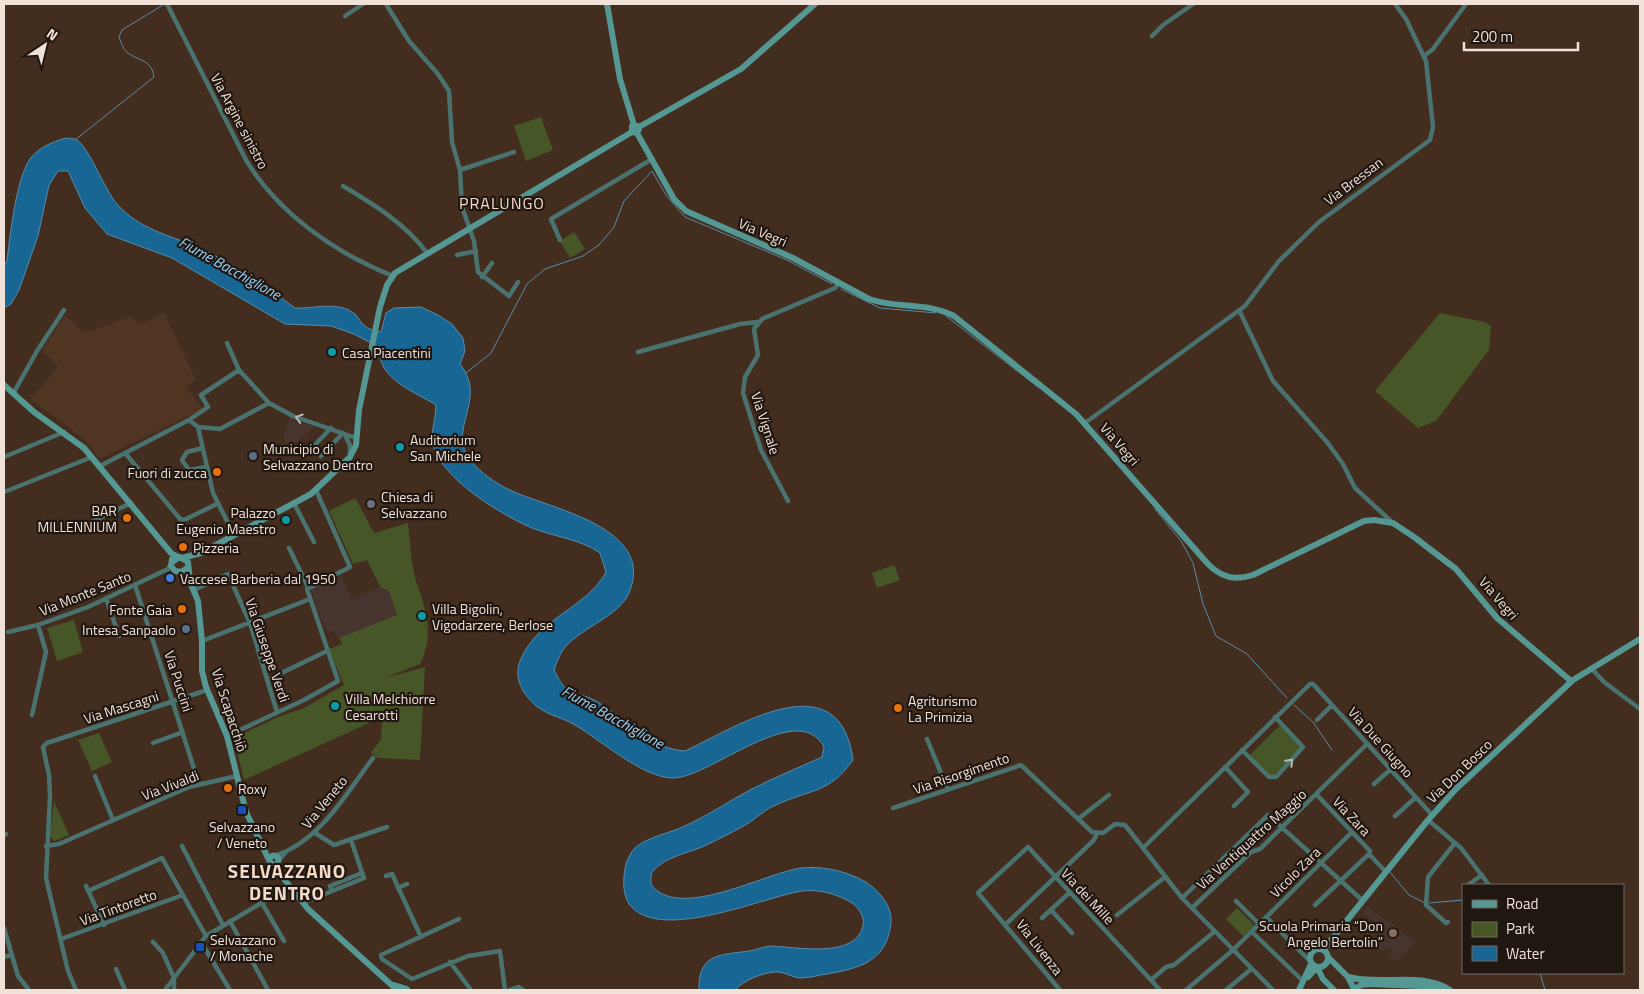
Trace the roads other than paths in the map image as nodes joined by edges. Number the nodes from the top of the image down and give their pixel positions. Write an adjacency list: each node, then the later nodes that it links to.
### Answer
1 (167, 4): 24 (street, Via Argine sinistro)
2 (363, 4): 9 (street)
3 (386, 4): 15 (street)
4 (606, 4): 12 (street, Via Vegri)
5 (815, 4): 12 (street)
6 (1193, 4): 10 (street)
7 (1396, 4): 11 (street)
8 (1466, 4): 11 (street)
9 (345, 16)
10 (1152, 36)
11 (1424, 56): 28 (street, Via Bressan)
12 (635, 129): 14 (street, Via Vegri); 17 (street)
13 (514, 152): 15 (street)
14 (652, 159): 18 (street); 26 (street, Via Vegri)
15 (460, 170): 17 (street)
16 (343, 186): 20 (street)
17 (469, 227): 19 (street); 20 (street)
18 (560, 240)
19 (476, 251): 21 (street); 23 (street)
20 (427, 252): 24 (street)
21 (457, 255)
22 (492, 263): 23 (street)
23 (482, 277): 25 (street)
24 (391, 278): 43 (street)
25 (518, 282)
26 (839, 284): 29 (street); 37 (street, Via Vegri)
27 (64, 310): 34 (street)
28 (1239, 310): 37 (street, Via Bressan); 59 (street)
29 (757, 322): 31 (street); 55 (street, Via Vignale)
30 (227, 344): 32 (street)
31 (638, 352)
32 (239, 370): 35 (street); 36 (street)
33 (4, 385): 34 (street)
34 (13, 394): 40 (street)
35 (269, 403): 38 (street); 39 (street, one-way to 35)
36 (189, 420): 38 (street); 46 (street)
37 (1085, 422): 59 (street, Via Vegri)
38 (198, 427): 44 (street)
39 (332, 428): 41 (street); 45 (street)
40 (64, 432): 48 (street); 49 (street)
41 (344, 434): 42 (street); 43 (street); 47 (street)
42 (348, 440): 43 (street); 50 (street)
43 (356, 441): 50 (street)
44 (203, 448): 52 (street); 52 (street)
45 (309, 451)
46 (125, 453): 51 (street); 58 (street)
47 (320, 456)
48 (4, 457)
49 (92, 457): 51 (street); 54 (street)
50 (350, 457): 53 (street)
51 (100, 466): 56 (street)
52 (207, 467): 58 (street)
53 (316, 490): 57 (street); 71 (street)
54 (4, 492)
55 (788, 501)
56 (130, 503): 60 (street); 64 (street)
57 (294, 503): 61 (street); 62 (street)
58 (217, 504): 61 (street)
59 (1393, 523): 84 (street, Via Vegri)
60 (75, 530)
61 (234, 535): 65 (street)
62 (314, 542)
63 (289, 548): 71 (street)
64 (172, 553): 66 (street); 68 (street)
65 (201, 553): 66 (street); 67 (street)
66 (181, 558): 67 (street); 68 (street)
67 (188, 566): 68 (street); 69 (street, Via Scapacchiò)
68 (173, 567): 69 (street, Via Scapacchiò); 70 (street, Via Monte Santo)
69 (190, 582): 72 (street, Via Scapacchiò)
70 (135, 584): 73 (street, Via Monte Santo); 86 (street, Via Puccini)
71 (308, 587): 74 (street)
72 (194, 590): 75 (street, Via Giuseppe Verdi); 80 (street, Via Scapacchiò)
73 (106, 598): 76 (street, Via Monte Santo); 78 (street)
74 (310, 599): 75 (street); 81 (street)
75 (250, 623): 80 (street); 83 (street, Via Giuseppe Verdi)
76 (38, 625): 77 (street, Via Monte Santo); 90 (street)
77 (8, 632)
78 (119, 636)
79 (1640, 639): 82 (street, Via Don Bosco)
80 (202, 641): 85 (street, Via Scapacchiò)
81 (327, 651): 83 (street); 89 (street)
82 (1591, 668): 84 (street, Via Don Bosco); 88 (street)
83 (267, 680): 89 (street, Via Giuseppe Verdi)
84 (1571, 681): 113 (street, Via Don Bosco)
85 (207, 690): 86 (street, Via Mascagni); 94 (street, Via Scapacchiò)
86 (174, 702): 93 (street, Via Puccini); 123 (street, Via Mascagni)
87 (1332, 705): 91 (street, Via Due Giugno); 92 (street); 97 (street, Via Due Giugno)
88 (1640, 709)
89 (277, 712): 94 (street)
90 (32, 715)
91 (1275, 717): 98 (street); 98 (street, one-way to 91)
92 (1317, 720)
93 (183, 732): 96 (street); 104 (street, Via Puccini)
94 (227, 736): 103 (street, Via Scapacchiò)
95 (927, 739): 106 (street)
96 (153, 743)
97 (1367, 744): 101 (street, Via Due Giugno); 107 (street, Via Ventiquattro Maggio)
98 (1242, 750): 100 (street)
99 (374, 758): 119 (street, Via Veneto)
100 (1225, 767): 110 (street); 125 (street)
101 (1390, 770): 105 (street); 109 (street, Via Due Giugno)
102 (95, 776): 115 (street)
103 (237, 776): 104 (street, Via Vivaldi); 127 (street, Via Scapacchiò)
104 (199, 784): 115 (street, Via Vivaldi)
105 (1374, 784)
106 (948, 790): 111 (street, Via Risorgimento); 114 (street, Via Risorgimento)
107 (1316, 794): 117 (street, Via Ventiquattro Maggio); 118 (street, Via Zara)
108 (1109, 795): 114 (street)
109 (1415, 798): 112 (street); 113 (street, Via Due Giugno)
110 (1234, 806)
111 (894, 808)
112 (1395, 816)
113 (1430, 818): 122 (street, Via Due Giugno); 129 (street, Via Don Bosco)
114 (1078, 819): 120 (street, Via Risorgimento)
115 (113, 820): 123 (street, Via Vivaldi)
116 (387, 827): 119 (street)
117 (1281, 828): 128 (street); 142 (street); 148 (street, Via Ventiquattro Maggio)
118 (1352, 832): 126 (street, Via Zara); 128 (street, Vicolo Zara)
119 (315, 833): 127 (street, Via Veneto)
120 (1097, 833): 125 (street); 132 (street, Via Livenza)
121 (352, 843): 146 (street)
122 (1455, 843): 130 (street, Via Due Giugno); 155 (street)
123 (46, 846): 166 (street)
124 (182, 846): 158 (street)
125 (1143, 848): 133 (street)
126 (1369, 854): 129 (street, Via Zara); 134 (street, Via Zara)
127 (274, 860): 138 (street, Via Scapacchiò)
128 (1320, 863): 134 (street); 151 (street, Vicolo Zara)
129 (1386, 871): 143 (street, Via Don Bosco)
130 (1482, 875): 136 (street); 137 (street, Via Due Giugno)
131 (386, 876): 139 (street)
132 (1056, 878): 140 (street, Via dei Mille); 159 (street, Via Livenza); 159 (street, Via dei Mille)
133 (1166, 878): 142 (street); 150 (street)
134 (1340, 881): 143 (street); 147 (street, Via Zara)
135 (407, 884): 139 (street)
136 (1469, 884)
137 (1489, 884)
138 (288, 886): 145 (street); 146 (street, Via Scapacchiò)
139 (398, 888): 165 (street)
140 (1070, 893): 149 (street, Via Livenza); 185 (street, Via dei Mille)
141 (183, 895): 157 (street, Via Tintoretto); 157 (street); 164 (street)
142 (1182, 898): 148 (street)
143 (1362, 900): 171 (street, Via Don Bosco)
144 (1236, 901): 156 (street)
145 (262, 903): 154 (street); 167 (street)
146 (303, 904): 187 (street, Via Scapacchiò)
147 (1316, 905)
148 (1192, 908): 161 (street)
149 (1051, 910): 152 (street, Via Livenza); 163 (street)
150 (1117, 915)
151 (1266, 917): 156 (street, Vicolo Zara); 172 (street)
152 (1042, 918)
153 (459, 919): 165 (street)
154 (230, 921): 158 (street); 196 (street)
155 (1448, 922)
156 (1260, 924): 162 (street, Vicolo Zara)
157 (104, 925): 166 (street, Via Tintoretto)
158 (223, 925): 164 (street)
159 (1005, 925): 201 (street, Via Livenza)
160 (4, 928): 174 (street)
161 (1214, 932): 170 (street); 185 (street)
162 (1252, 932): 170 (street, Vicolo Zara); 186 (street)
163 (1072, 933)
164 (206, 936): 169 (street)
165 (421, 937): 184 (street)
166 (61, 939): 191 (street)
167 (284, 941)
168 (153, 942): 182 (street)
169 (202, 942): 182 (street); 195 (street)
170 (1233, 950): 180 (street); 203 (street, Vicolo Zara)
171 (1323, 950): 173 (street); 176 (street)
172 (1301, 951): 173 (street); 178 (street)
173 (1312, 952): 178 (street)
174 (12, 955): 175 (street); 190 (street)
175 (4, 957)
176 (1328, 957): 178 (street); 181 (street)
177 (450, 962): 184 (street); 197 (street); 198 (street)
178 (1313, 964): 183 (street); 186 (street)
179 (116, 969): 192 (street)
180 (1250, 970): 204 (street); 205 (street)
181 (1348, 977): 189 (street); 209 (street)
182 (174, 978): 193 (street); 194 (street)
183 (1323, 978): 186 (street); 207 (street)
184 (412, 979): 188 (street)
185 (1151, 980): 202 (street, Via dei Mille)
186 (1305, 980): 206 (street)
187 (395, 988): 188 (street, Via Scapacchiò)
188 (409, 989)
189 (1354, 989): 208 (street)
190 (29, 990)
191 (76, 990)
192 (125, 990)
193 (165, 990)
194 (174, 990)
195 (230, 990)
196 (268, 990)
197 (471, 990)
198 (505, 990)
199 (510, 990): 200 (street)
200 (523, 990)
201 (1060, 990)
202 (1160, 990)
203 (1186, 990)
204 (1226, 990)
205 (1273, 990)
206 (1299, 990)
207 (1334, 990)
208 (1440, 990)
209 (1450, 990)

